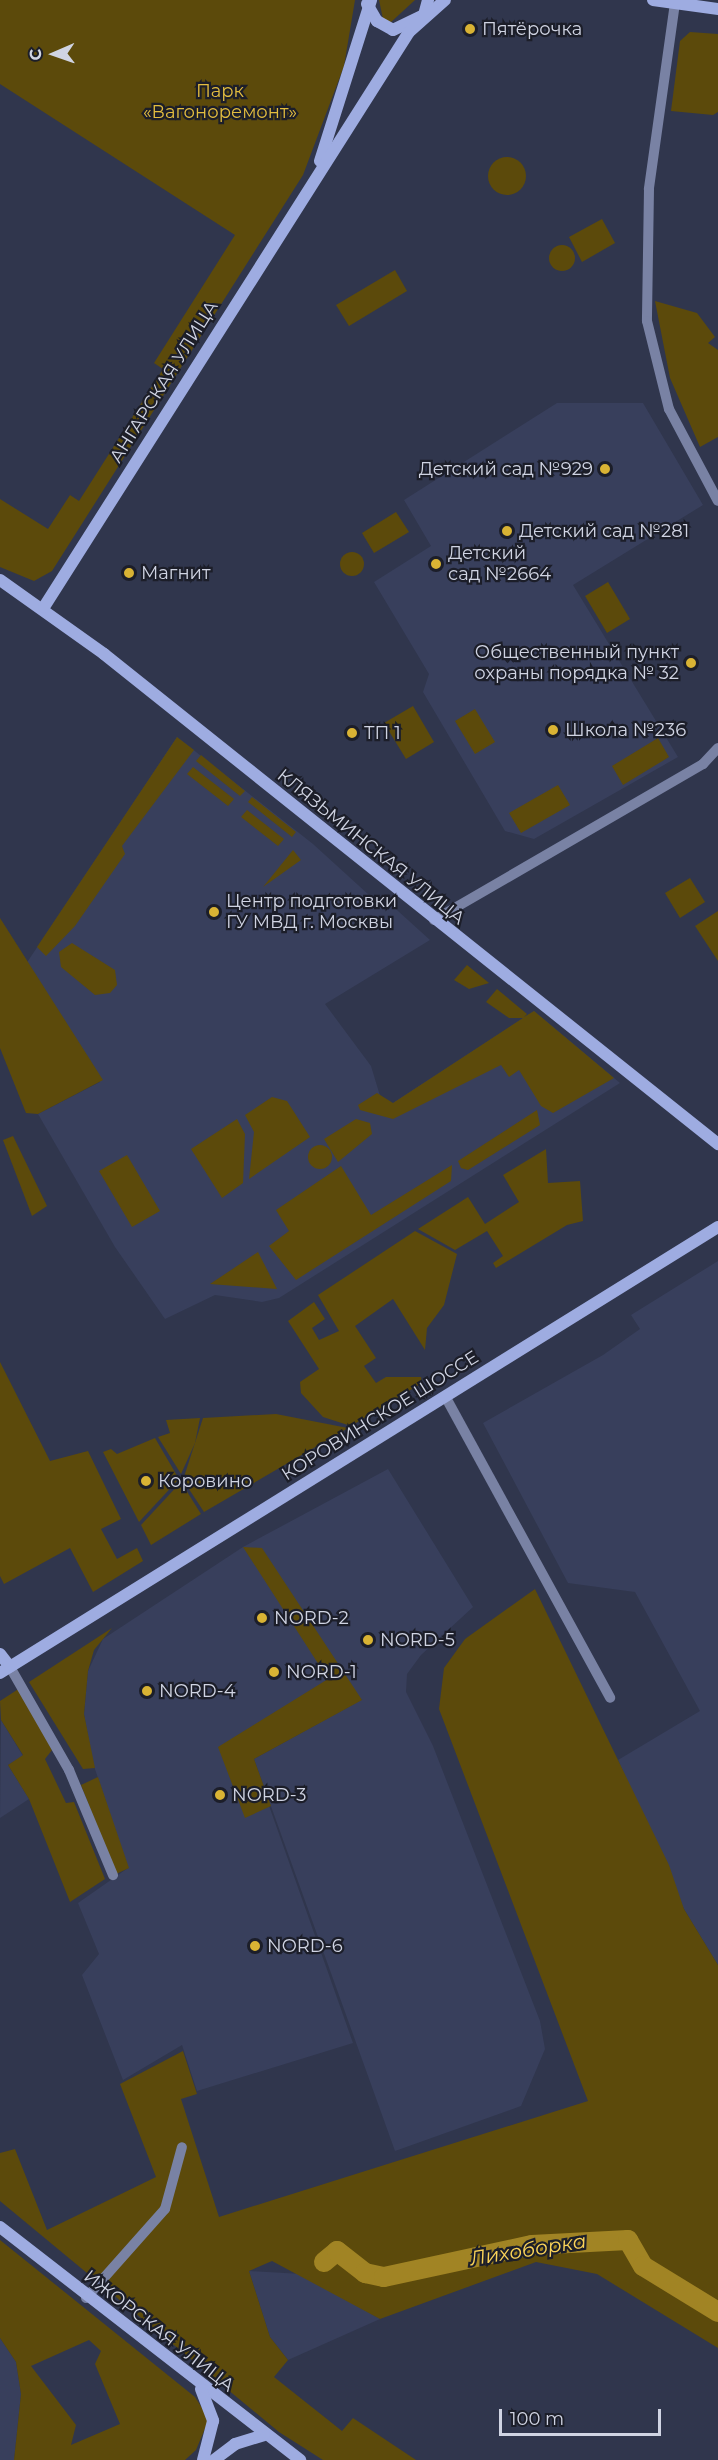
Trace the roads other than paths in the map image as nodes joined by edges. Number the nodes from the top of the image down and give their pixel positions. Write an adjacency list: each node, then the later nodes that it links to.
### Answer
1 (428, 0): 7 (street)
2 (446, 0): 7 (street, АНГАРСКАЯ УЛИЦА)
3 (653, 0): 5 (street)
4 (368, 3): 7 (street); 8 (street, АНГАРСКАЯ УЛИЦА)
5 (675, 3): 6 (street); 9 (street)
6 (718, 9)
7 (424, 15): 8 (street, АНГАРСКАЯ УЛИЦА)
8 (315, 177): 11 (street, АНГАРСКАЯ УЛИЦА)
9 (718, 501)
10 (0, 580): 11 (street, КЛЯЗЬМИНСКАЯ УЛИЦА)
11 (44, 607): 13 (street, КЛЯЗЬМИНСКАЯ УЛИЦА)
12 (718, 748): 13 (street)
13 (434, 920): 14 (street, КЛЯЗЬМИНСКАЯ УЛИЦА)
14 (718, 1144)
15 (718, 1227): 16 (street, КОРОВИНСКОЕ ШОССЕ)
16 (445, 1396): 18 (street, КОРОВИНСКОЕ ШОССЕ); 19 (street)
17 (0, 1654): 18 (street)
18 (5, 1670): 20 (street)
19 (610, 1698)
20 (113, 1875)
21 (182, 2147): 23 (street)
22 (0, 2227): 23 (street, ИЖОРСКАЯ УЛИЦА)
23 (86, 2298): 24 (street, ИЖОРСКАЯ УЛИЦА)
24 (197, 2384): 25 (street, ИЖОРСКАЯ УЛИЦА); 26 (street)
25 (264, 2435): 27 (street); 28 (street, ИЖОРСКАЯ УЛИЦА)
26 (203, 2460)
27 (214, 2460)
28 (300, 2460)

